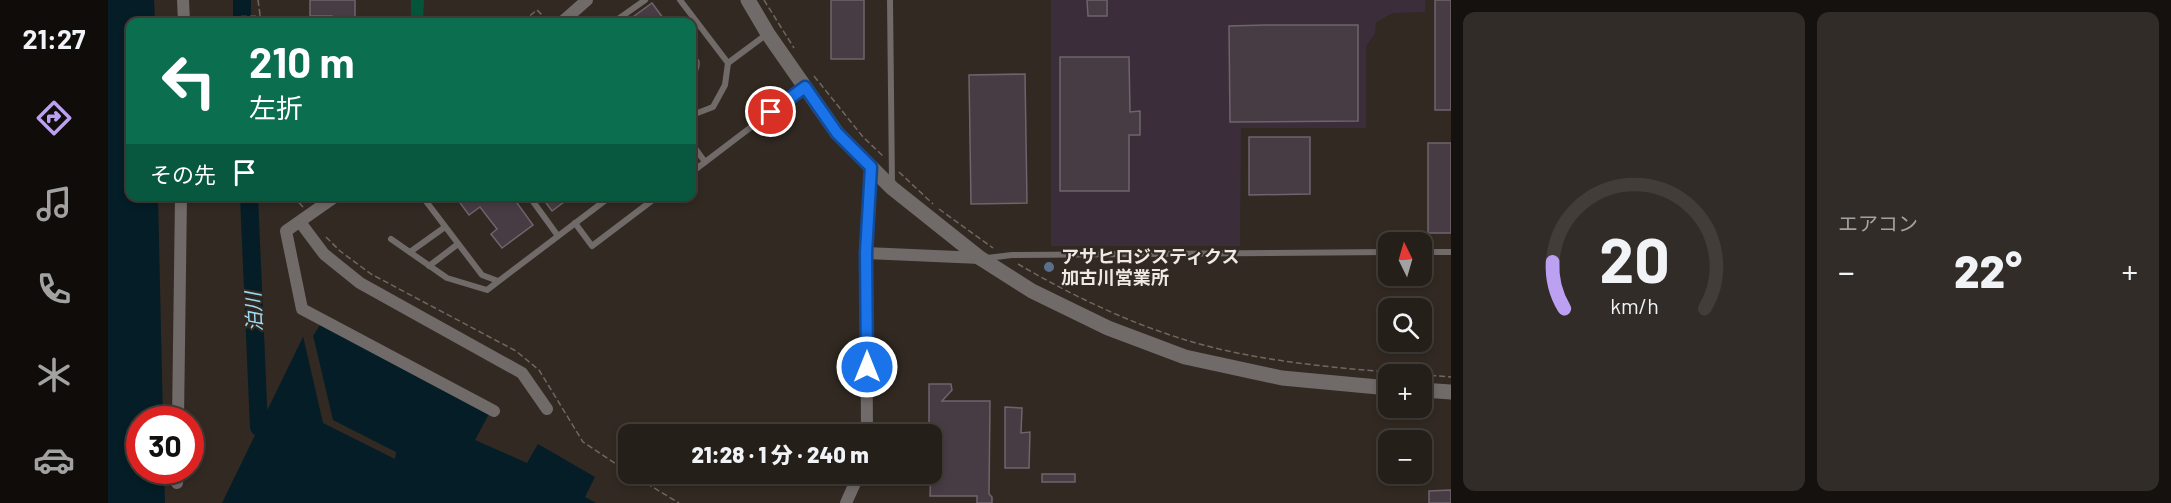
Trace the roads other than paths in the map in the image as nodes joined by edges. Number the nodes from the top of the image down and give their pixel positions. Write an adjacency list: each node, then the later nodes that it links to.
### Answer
1 (183, 0): 7 (street)
2 (587, 0): 8 (street)
3 (645, 0): 9 (lane)
4 (680, 0): 10 (lane)
5 (748, 0): 12 (street)
6 (890, 0): 20 (lane)
7 (184, 18)
8 (567, 18)
9 (620, 18)
10 (694, 18)
11 (696, 21): 13 (lane)
12 (768, 34): 13 (lane); 14 (street)
13 (728, 63): 15 (lane)
14 (805, 87): 17 (lane); 18 (street)
15 (696, 113)
16 (696, 150): 17 (lane)
17 (705, 162): 19 (lane)
18 (871, 167): 20 (street); 37 (street)
19 (696, 169)
20 (892, 188): 38 (street)
21 (181, 201): 44 (street)
22 (329, 201): 27 (street)
23 (426, 201): 29 (lane)
24 (533, 201): 30 (lane)
25 (604, 201): 28 (lane)
26 (651, 201): 28 (lane)
27 (300, 222): 45 (street); 46 (street)
28 (575, 223): 30 (lane)
29 (445, 227): 32 (lane); 33 (lane)
30 (558, 236): 40 (lane)
31 (390, 239): 33 (lane)
32 (458, 244): 39 (lane); 40 (lane)
33 (410, 252): 39 (lane)
34 (1378, 252): 38 (lane)
35 (1432, 252): 36 (lane)
36 (1451, 252)
37 (866, 253): 38 (street); 47 (street)
38 (980, 258): 41 (street)
39 (429, 266): 40 (lane)
40 (498, 281)
41 (1378, 387)
42 (1432, 391): 43 (street)
43 (1451, 392)
44 (178, 406)
45 (547, 409)
46 (494, 411)
47 (867, 424)
48 (855, 484): 49 (street)
49 (846, 503)

